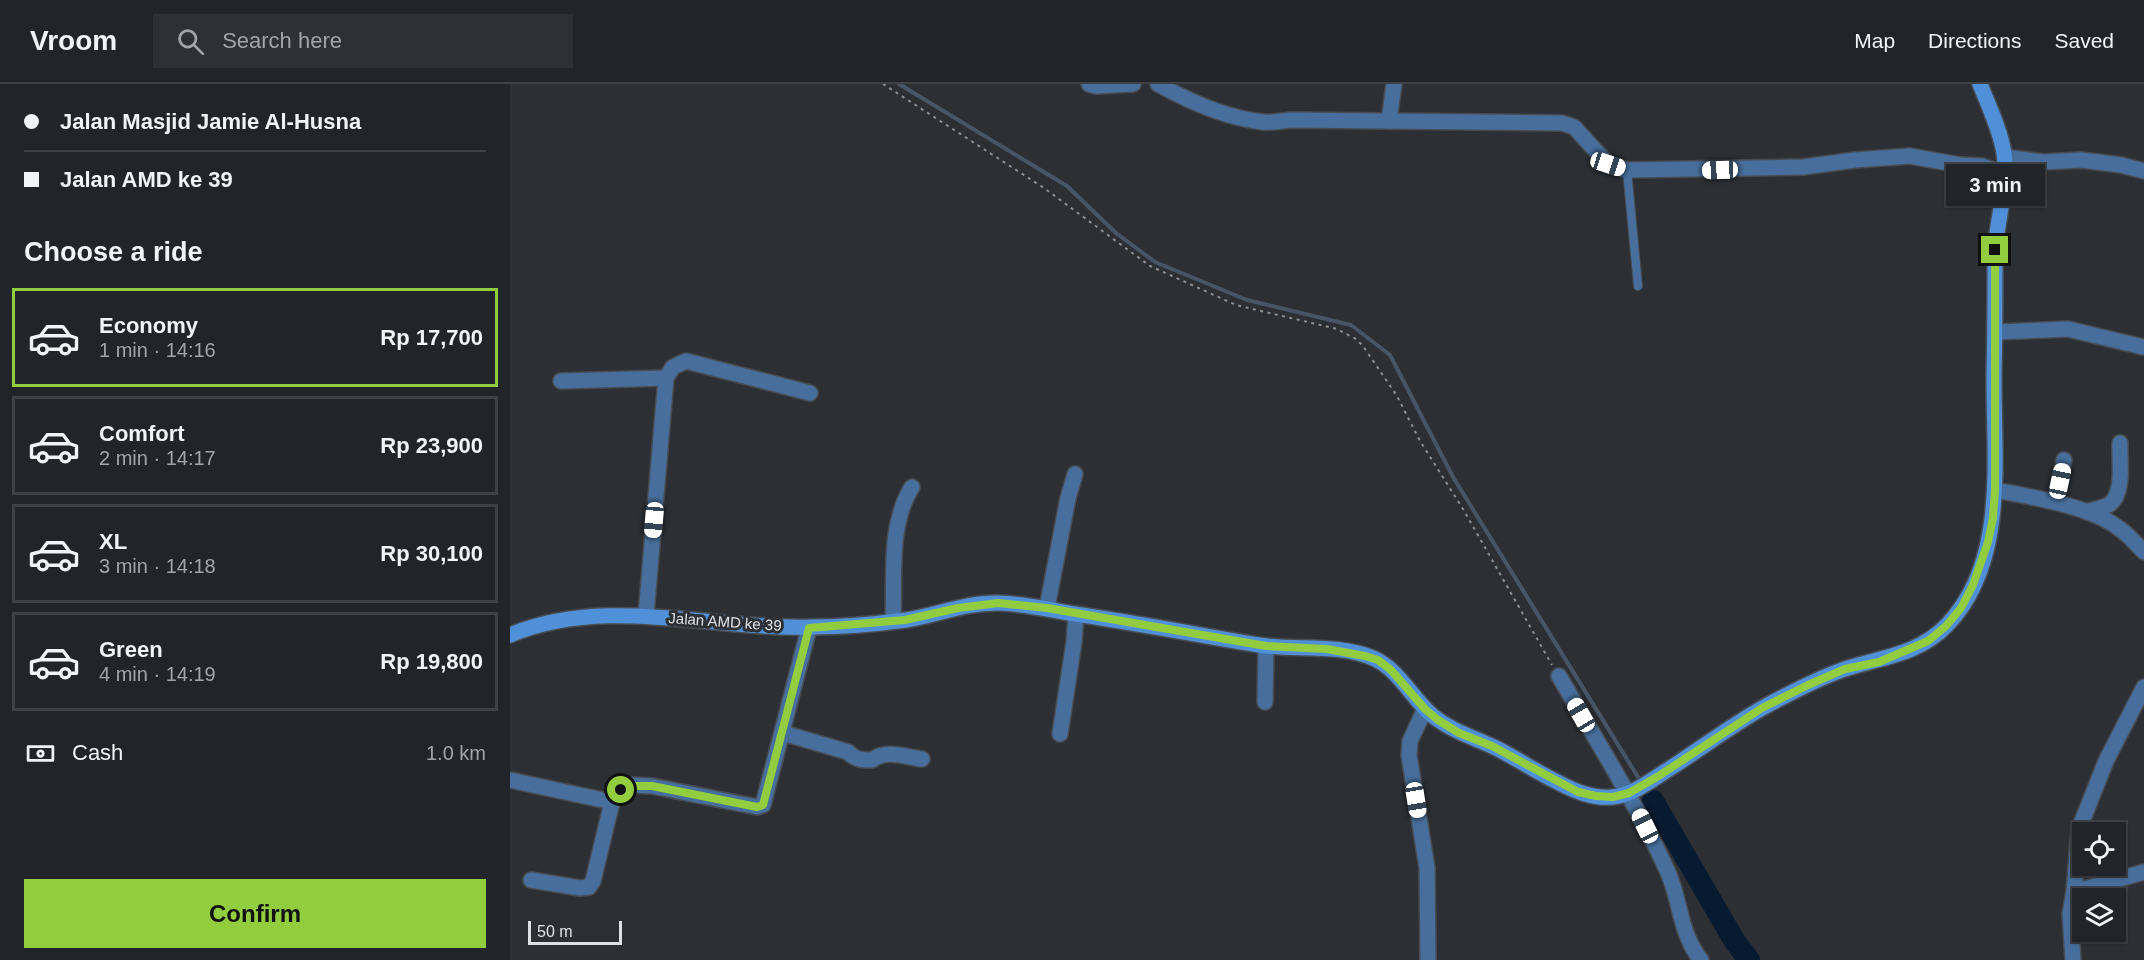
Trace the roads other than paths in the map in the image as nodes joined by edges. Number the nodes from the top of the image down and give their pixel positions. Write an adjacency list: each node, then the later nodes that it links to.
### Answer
1 (1089, 84): 2 (street)
2 (1133, 84)
3 (1158, 84): 6 (street)
4 (1394, 84): 6 (street)
5 (1980, 84): 7 (street, Jalan AMD ke 39)
6 (1389, 121): 8 (street)
7 (2005, 157): 9 (street); 10 (street, Jalan AMD ke 39)
8 (1627, 170): 10 (street); 11 (lane)
9 (2144, 171)
10 (2005, 174): 12 (street, Jalan AMD ke 39)
11 (1638, 286)
12 (1996, 332): 13 (street); 21 (street, Jalan AMD ke 39)
13 (2143, 347)
14 (666, 378): 15 (street); 16 (street); 27 (street)
15 (561, 381)
16 (810, 393)
17 (2120, 443): 23 (street)
18 (2064, 460): 22 (street)
19 (1075, 474): 25 (street)
20 (912, 487): 28 (street)
21 (1995, 490): 22 (street); 40 (street, Jalan AMD ke 39)
22 (2055, 502): 23 (street)
23 (2086, 512): 24 (street)
24 (2144, 552)
25 (1047, 608): 26 (street, Jalan AMD ke 39); 28 (street, Jalan AMD ke 39)
26 (1076, 614): 31 (street, Jalan AMD ke 39); 37 (street)
27 (646, 615): 29 (street, Jalan AMD ke 39); 30 (street, Jalan AMD ke 39)
28 (893, 620): 29 (street, Jalan AMD ke 39)
29 (809, 628): 36 (street)
30 (510, 635)
31 (1266, 646): 34 (street); 35 (street, Jalan AMD ke 39)
32 (1559, 676): 40 (street)
33 (2144, 687): 44 (street)
34 (1265, 702)
35 (1425, 709): 40 (street, Jalan AMD ke 39); 47 (street)
36 (783, 734): 38 (street); 41 (street)
37 (1060, 734)
38 (922, 759)
39 (510, 780): 41 (street)
40 (1629, 793): 48 (street)
41 (612, 802): 43 (street)
42 (2144, 872): 45 (street)
43 (531, 880)
44 (2074, 888)
45 (2088, 888)
46 (2072, 903): 49 (street)
47 (1428, 960)
48 (1701, 960)
49 (2073, 960)

